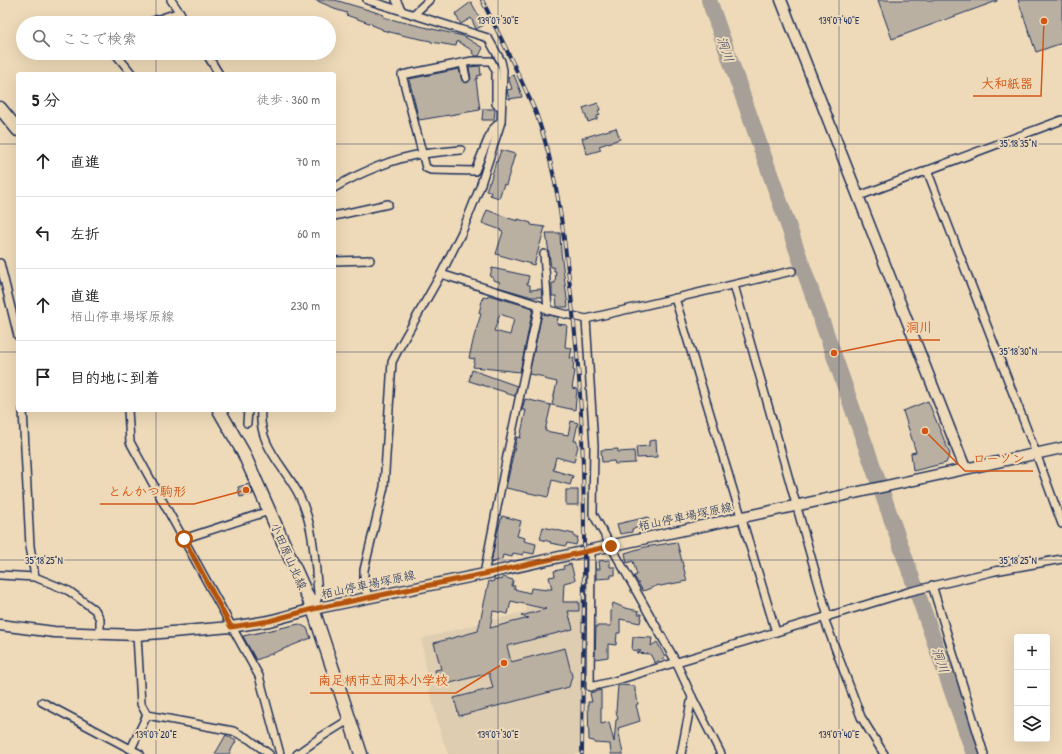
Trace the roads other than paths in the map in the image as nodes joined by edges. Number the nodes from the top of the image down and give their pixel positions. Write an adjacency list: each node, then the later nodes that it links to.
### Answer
1 (171, 0): 7 (street)
2 (367, 0): 6 (street)
3 (396, 0): 6 (street)
4 (429, 0): 8 (street)
5 (781, 0): 26 (street)
6 (402, 11): 8 (street)
7 (180, 12): 9 (street); 10 (street)
8 (413, 15): 17 (street)
9 (168, 16)
10 (183, 16)
11 (121, 60): 14 (street)
12 (210, 60): 15 (street)
13 (463, 64): 16 (street); 17 (street); 23 (street)
14 (130, 72)
15 (218, 72)
16 (466, 78)
17 (501, 107): 20 (street)
18 (0, 108): 21 (main road)
19 (1062, 120): 24 (street)
20 (501, 122): 23 (street); 34 (street)
21 (10, 123)
22 (460, 150): 23 (street)
23 (422, 154): 25 (street)
24 (926, 170): 26 (street); 48 (street)
25 (336, 187)
26 (859, 196): 49 (street)
27 (388, 204): 28 (street)
28 (336, 216)
29 (544, 254): 38 (street)
30 (370, 260): 31 (street)
31 (336, 261)
32 (0, 263): 40 (street)
33 (792, 271): 35 (street)
34 (441, 274): 37 (street); 62 (street)
35 (734, 285): 36 (street); 50 (street)
36 (675, 298): 39 (street); 52 (street)
37 (539, 305): 38 (street); 59 (street)
38 (548, 310): 39 (street)
39 (586, 319): 55 (street)
40 (16, 328)
41 (24, 412): 60 (street)
42 (128, 412): 54 (street)
43 (220, 412): 51 (main road, 小田原山北線)
44 (248, 412): 46 (street)
45 (261, 412): 63 (street)
46 (247, 423)
47 (1062, 448): 48 (street, 栢山停車場塚原線)
48 (1036, 453): 49 (street, 栢山停車場塚原線); 53 (street)
49 (965, 468): 50 (street, 栢山停車場塚原線)
50 (797, 506): 52 (street, 栢山停車場塚原線); 64 (street)
51 (269, 511): 54 (street); 63 (main road, 小田原山北線)
52 (742, 517): 55 (street, 栢山停車場塚原線); 67 (street)
53 (1062, 524)
54 (184, 539): 66 (street)
55 (611, 546): 56 (street, 栢山停車場塚原線); 70 (street)
56 (591, 550): 59 (street, 栢山停車場塚原線); 70 (street)
57 (1062, 559): 61 (street)
58 (0, 574): 60 (street)
59 (484, 574): 62 (street, 栢山停車場塚原線)
60 (35, 578): 68 (street)
61 (932, 585): 64 (street); 84 (street)
62 (368, 598): 63 (street, 栢山停車場塚原線)
63 (313, 609): 66 (street, 栢山停車場塚原線); 74 (main road, 小田原山北線)
64 (826, 618): 67 (street); 83 (street)
65 (0, 625): 68 (street, 栢山停車場塚原線)
66 (231, 627): 69 (street, 栢山停車場塚原線); 78 (street)
67 (776, 632): 70 (street)
68 (100, 634): 69 (street, 栢山停車場塚原線)
69 (138, 635): 73 (street)
70 (676, 662): 71 (street)
71 (692, 697): 81 (street); 82 (street)
72 (42, 702): 75 (street)
73 (147, 715): 75 (street); 77 (street)
74 (350, 720): 79 (street); 80 (main road, 小田原山北線)
75 (131, 749): 76 (street)
76 (140, 754)
77 (269, 754)
78 (280, 754)
79 (297, 754)
80 (361, 754)
81 (681, 754)
82 (721, 754)
83 (884, 754)
84 (984, 754)

